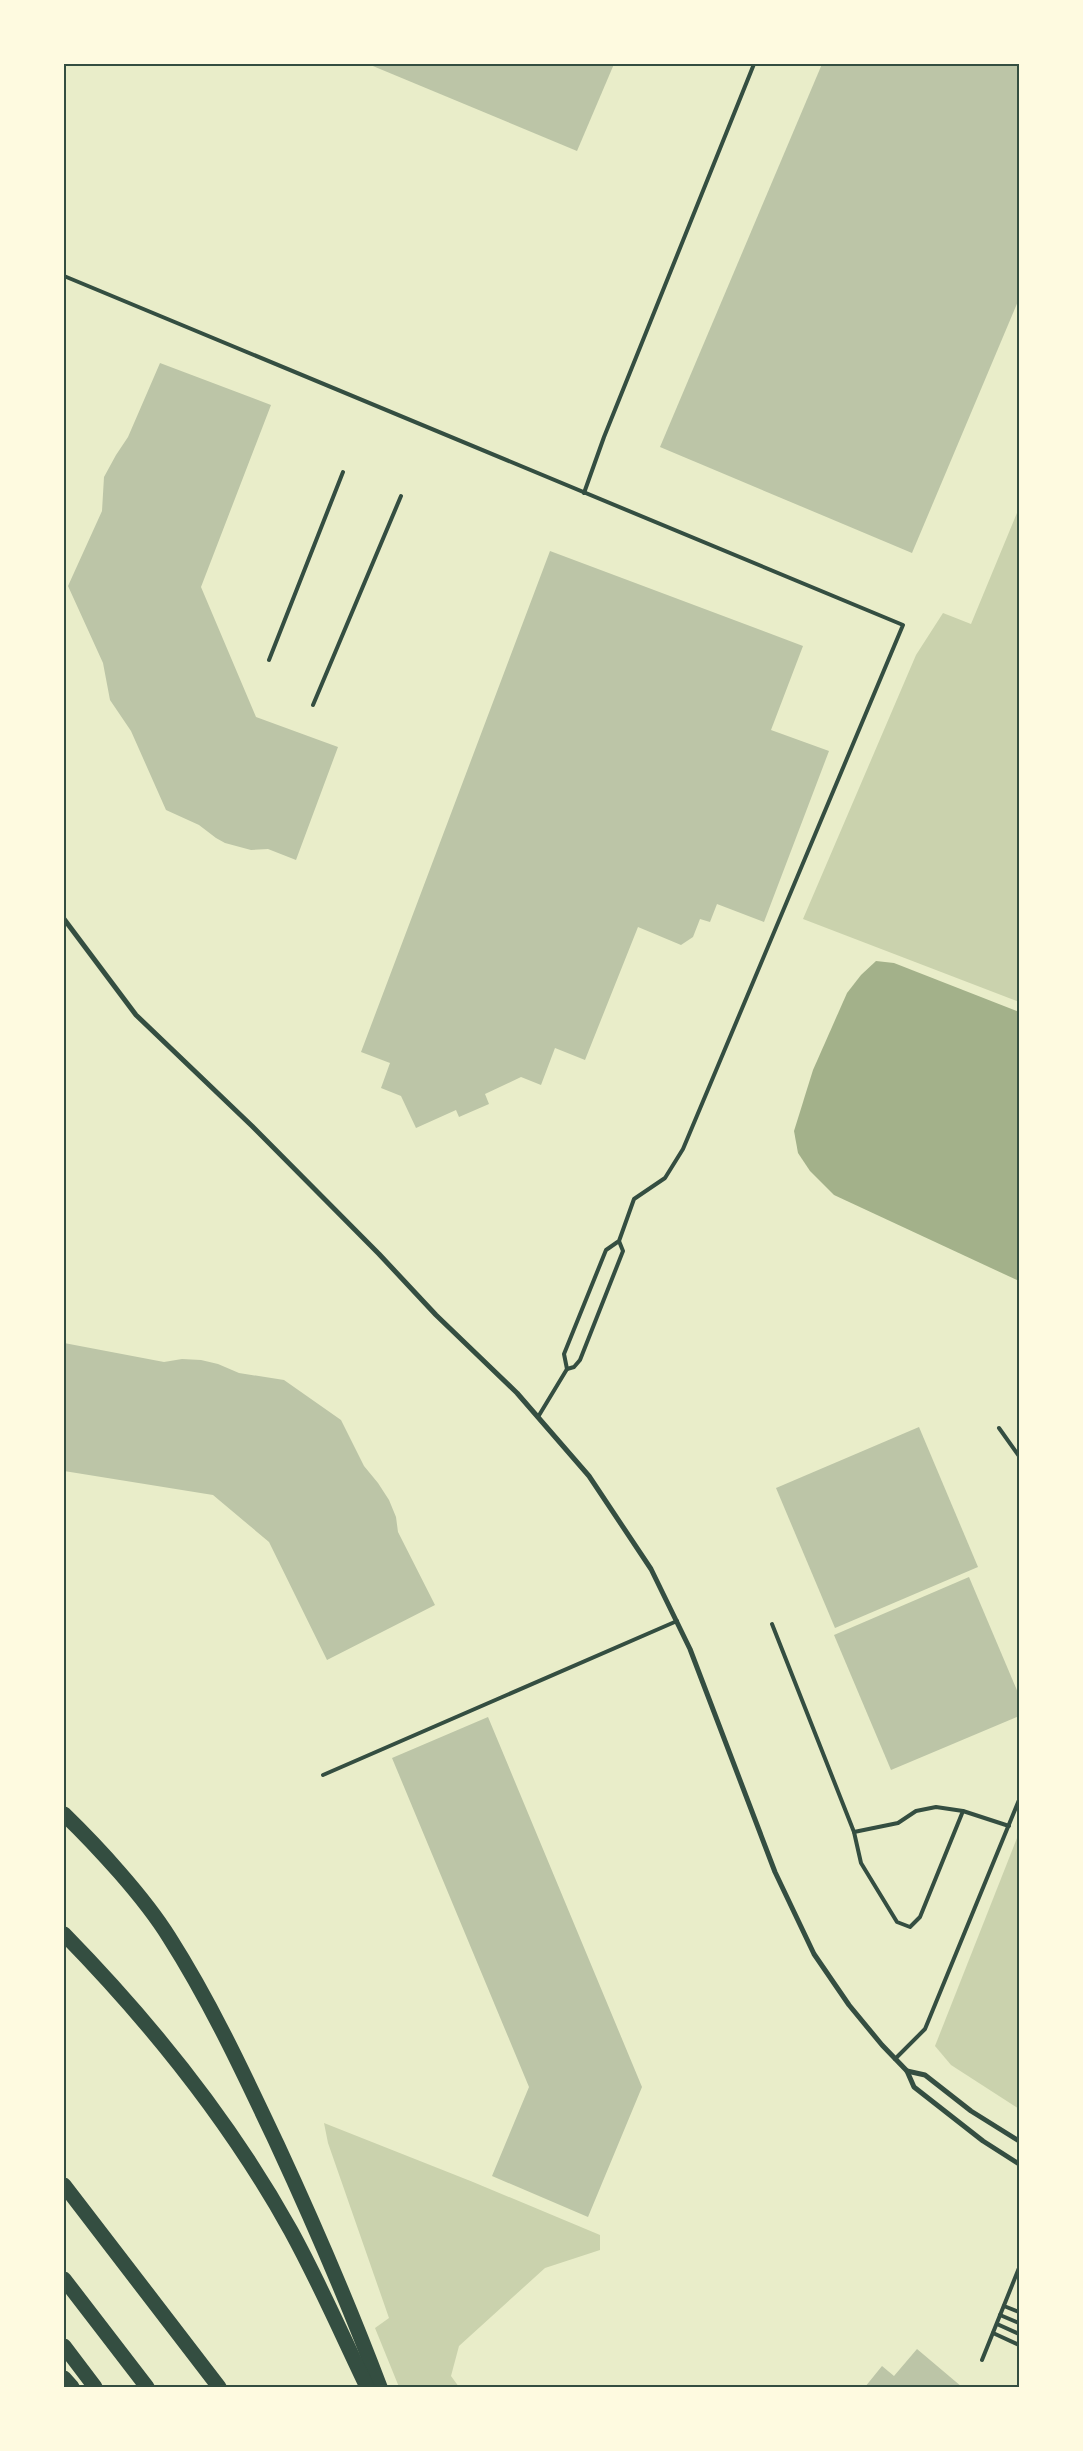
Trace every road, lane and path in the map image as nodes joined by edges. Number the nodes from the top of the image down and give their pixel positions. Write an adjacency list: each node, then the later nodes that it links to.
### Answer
1 (754, 64): 4 (lane)
2 (64, 276): 4 (lane)
3 (343, 472): 6 (lane)
4 (584, 493): 9 (lane)
5 (401, 496): 7 (lane)
6 (270, 660)
7 (313, 704)
8 (64, 918): 11 (street)
9 (619, 1241): 10 (lane); 10 (lane)
10 (567, 1369): 11 (lane)
11 (538, 1417): 14 (street)
12 (999, 1428): 13 (lane)
13 (1019, 1456)
14 (677, 1622): 16 (lane); 23 (street)
15 (772, 1624): 21 (lane)
16 (323, 1775)
17 (1019, 1800): 20 (lane)
18 (963, 1811): 20 (lane); 21 (lane); 21 (lane)
19 (64, 1814): 46 (highway)
20 (1009, 1826): 23 (lane)
21 (854, 1832)
22 (64, 1934): 45 (highway)
23 (895, 2059): 24 (street)
24 (907, 2071): 25 (street); 26 (street)
25 (1019, 2140)
26 (1019, 2164)
27 (64, 2185): 44 (highway)
28 (1019, 2268): 30 (lane)
29 (64, 2279): 43 (highway)
30 (1004, 2306): 31 (lane); 32 (lane)
31 (1019, 2312)
32 (1000, 2314): 33 (lane); 34 (lane)
33 (1019, 2323)
34 (997, 2324): 35 (lane); 36 (lane)
35 (993, 2333): 37 (lane); 39 (lane)
36 (1019, 2334)
37 (1019, 2344)
38 (64, 2346): 42 (highway)
39 (982, 2360)
40 (64, 2378): 41 (highway)
41 (72, 2387)
42 (95, 2387)
43 (147, 2387)
44 (219, 2387)
45 (367, 2387)
46 (380, 2387)

